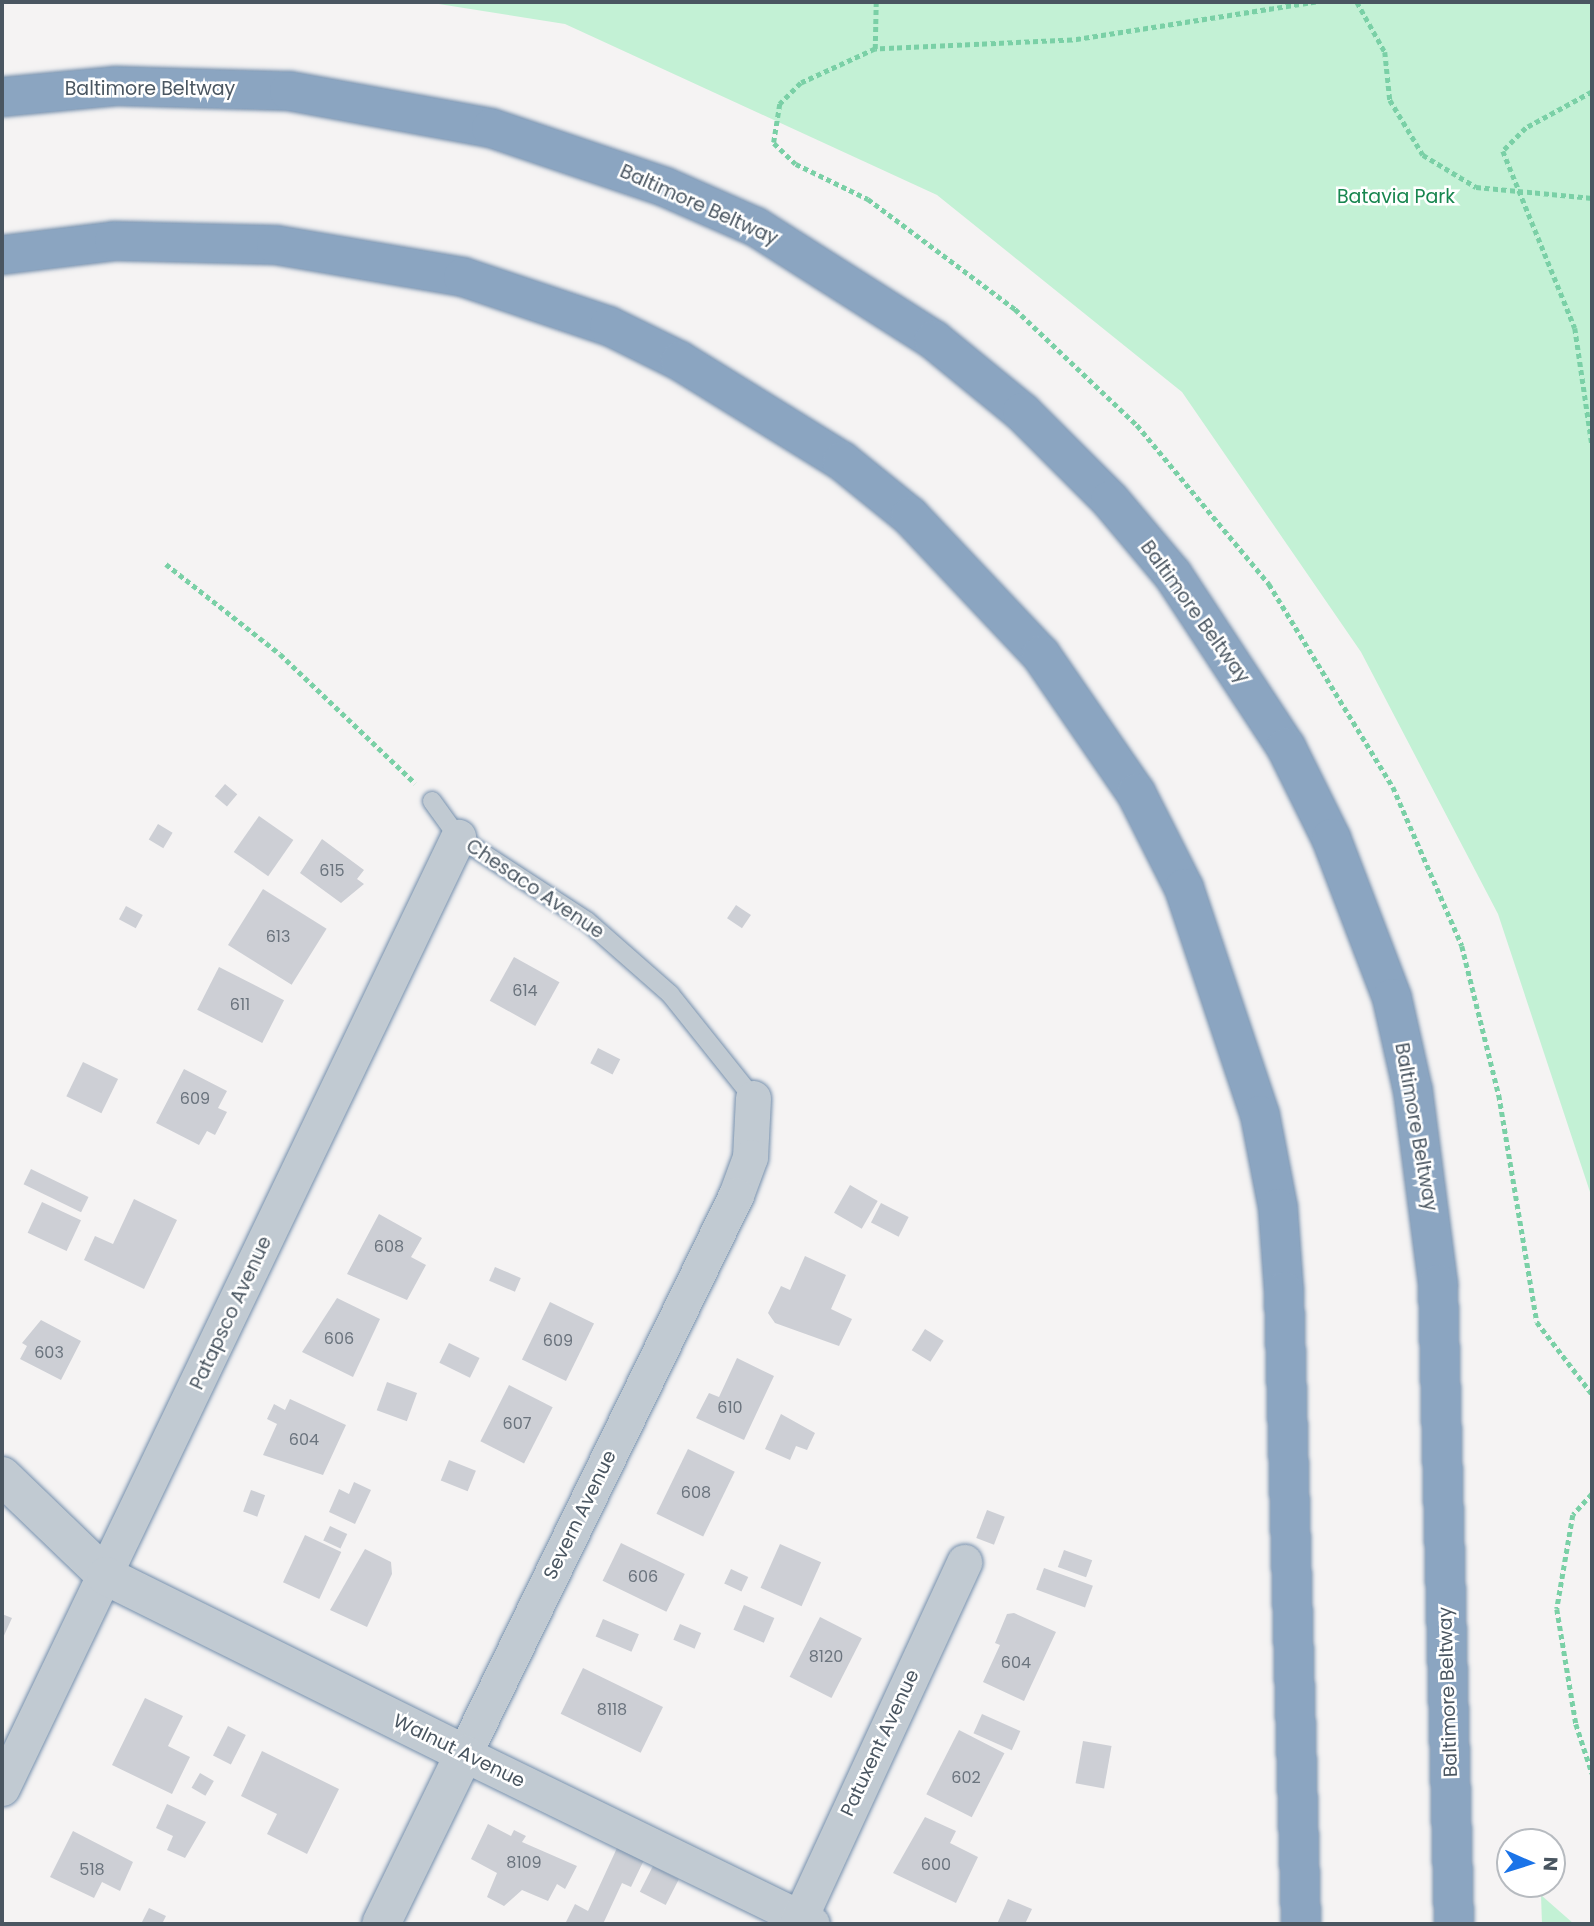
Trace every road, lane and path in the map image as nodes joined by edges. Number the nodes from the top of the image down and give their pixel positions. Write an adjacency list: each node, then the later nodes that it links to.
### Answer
1 (876, 2): 4 (path)
2 (1316, 2): 4 (path)
3 (1357, 2): 7 (path)
4 (874, 49): 15 (path)
5 (1592, 92): 7 (path)
6 (2, 97): 26 (highway, Baltimore Beltway)
7 (1519, 194): 8 (path); 10 (path)
8 (1592, 198)
9 (2, 255): 25 (highway)
10 (1592, 444)
11 (166, 564): 12 (path)
12 (432, 801): 13 (lane, Chesaco Avenue)
13 (458, 837): 14 (lane, Chesaco Avenue); 19 (street, Patapsco Avenue)
14 (753, 1098): 20 (street, Severn Avenue)
15 (1592, 1394)
16 (2, 1476): 19 (street)
17 (1592, 1494): 21 (path)
18 (964, 1562): 23 (street, Patuxent Avenue)
19 (106, 1576): 20 (street, Walnut Avenue); 22 (street, Patapsco Avenue)
20 (464, 1754): 23 (street, Walnut Avenue); 24 (street, Severn Avenue)
21 (1592, 1773)
22 (2, 1788)
23 (803, 1922)
24 (381, 1924)
25 (1301, 1924)
26 (1454, 1924)

